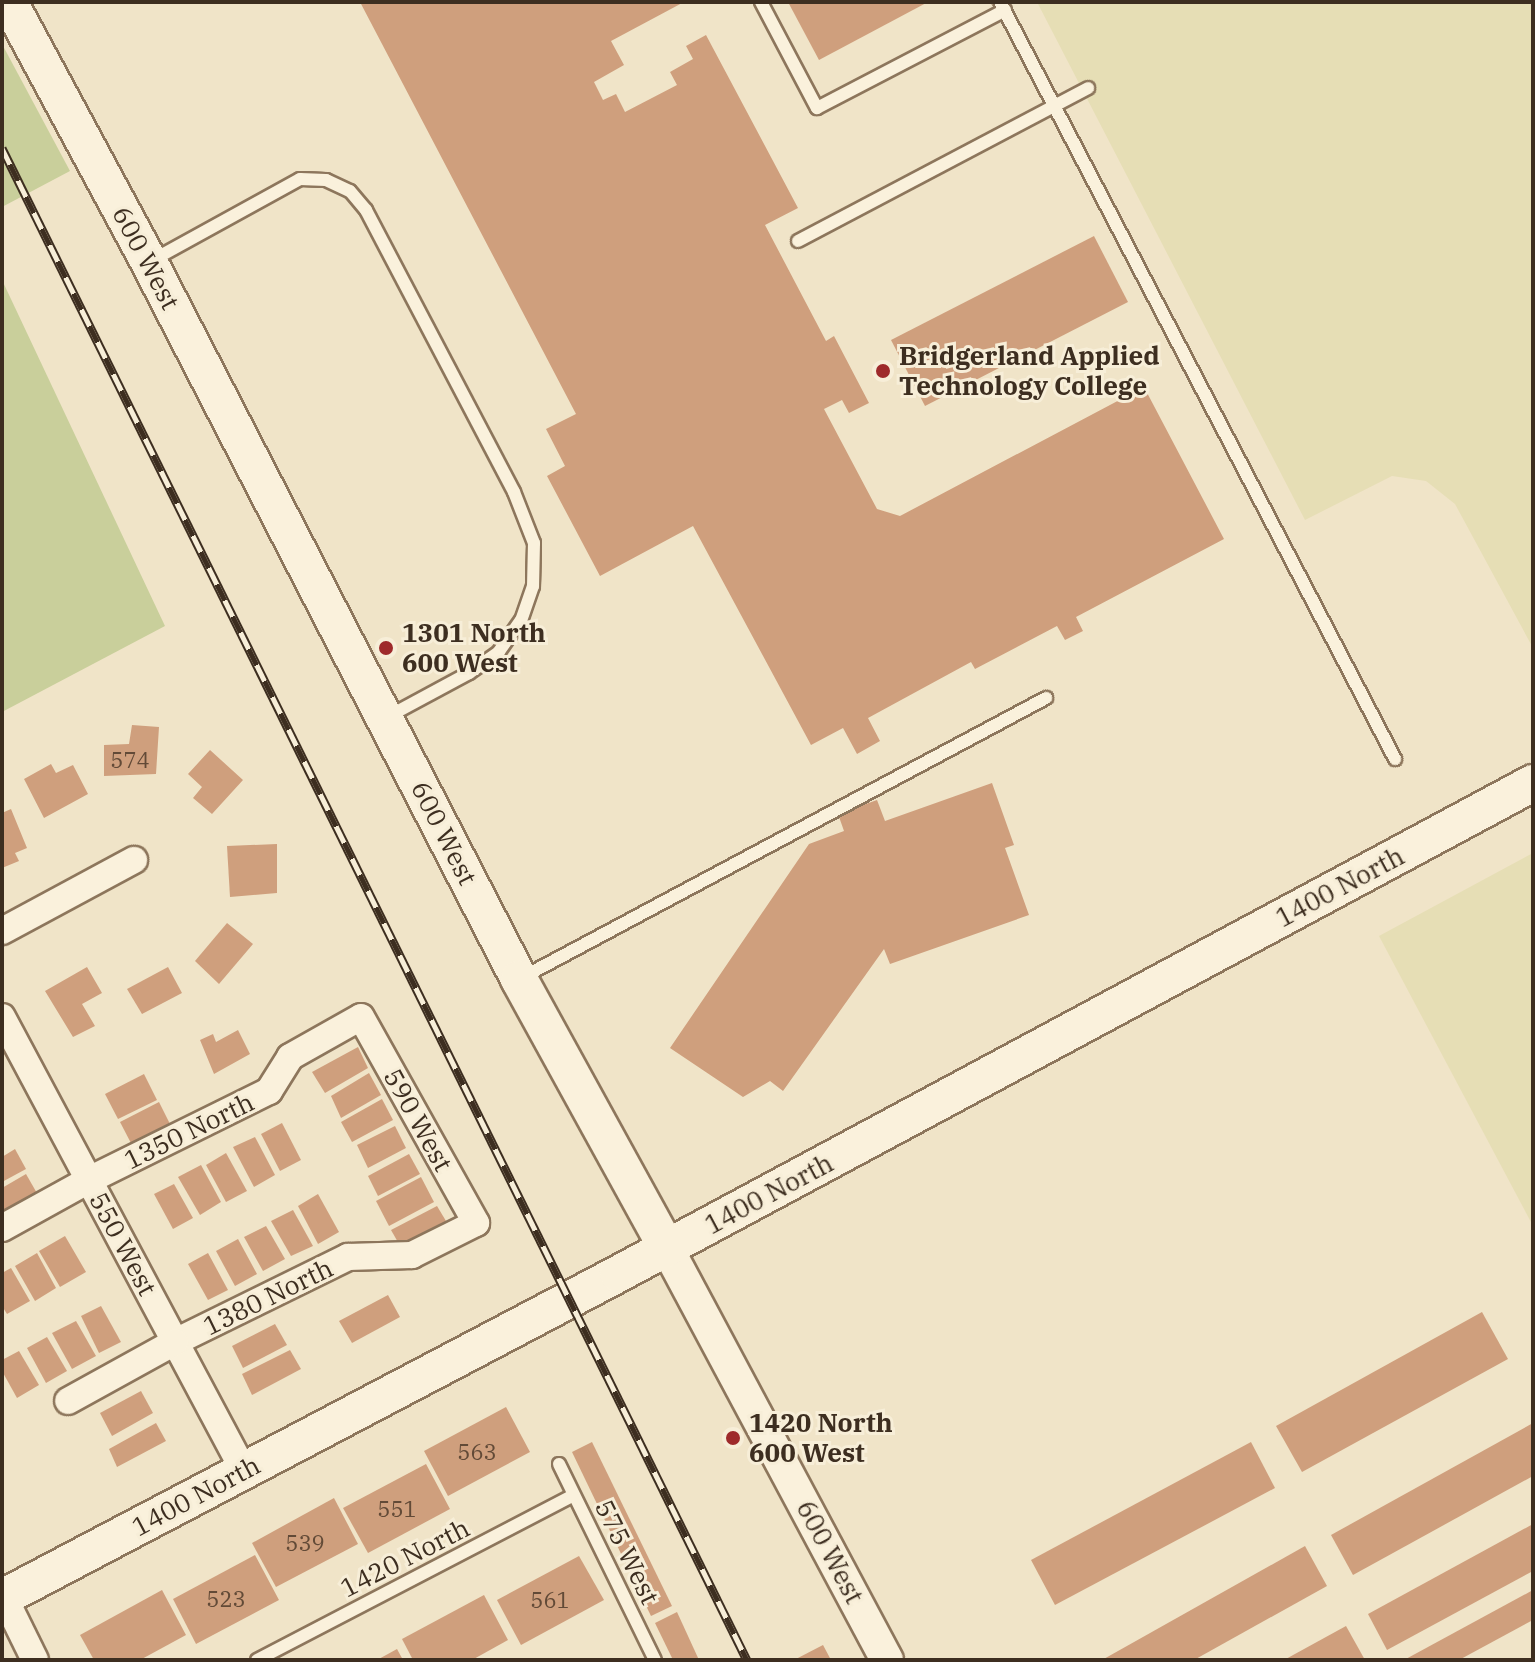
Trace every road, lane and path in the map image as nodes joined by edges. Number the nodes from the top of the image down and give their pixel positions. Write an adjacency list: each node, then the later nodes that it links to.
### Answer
1 (9, 2): 7 (main road, 600 West)
2 (761, 2): 3 (lane)
3 (1002, 6): 5 (lane)
4 (1088, 88): 5 (lane)
5 (1054, 105): 6 (lane); 10 (lane)
6 (798, 241)
7 (149, 262): 9 (main road, 600 West); 9 (lane)
8 (1046, 698): 14 (lane)
9 (385, 719): 14 (main road, 600 West)
10 (1395, 759)
11 (1533, 783): 20 (main road, 1400 North)
12 (134, 860): 13 (street)
13 (2, 931)
14 (519, 979): 20 (main road, 600 West)
15 (2, 1017): 17 (street, 550 West)
16 (361, 1017): 17 (street, 1350 North); 18 (street, 590 West)
17 (89, 1180): 19 (street, 1350 North); 21 (street, 550 West)
18 (476, 1223): 21 (street, 1380 North)
19 (2, 1228)
20 (667, 1248): 24 (main road, 1400 North); 30 (street, 600 West)
21 (175, 1342): 22 (street, 1380 North); 24 (street, 550 West)
22 (68, 1401)
23 (559, 1464): 25 (lane, 575 West)
24 (244, 1471): 26 (main road, 1400 North)
25 (574, 1495): 28 (lane, 1420 North); 29 (lane, 575 West)
26 (3, 1598): 27 (street)
27 (35, 1660)
28 (257, 1660)
29 (655, 1660)
30 (887, 1660)

